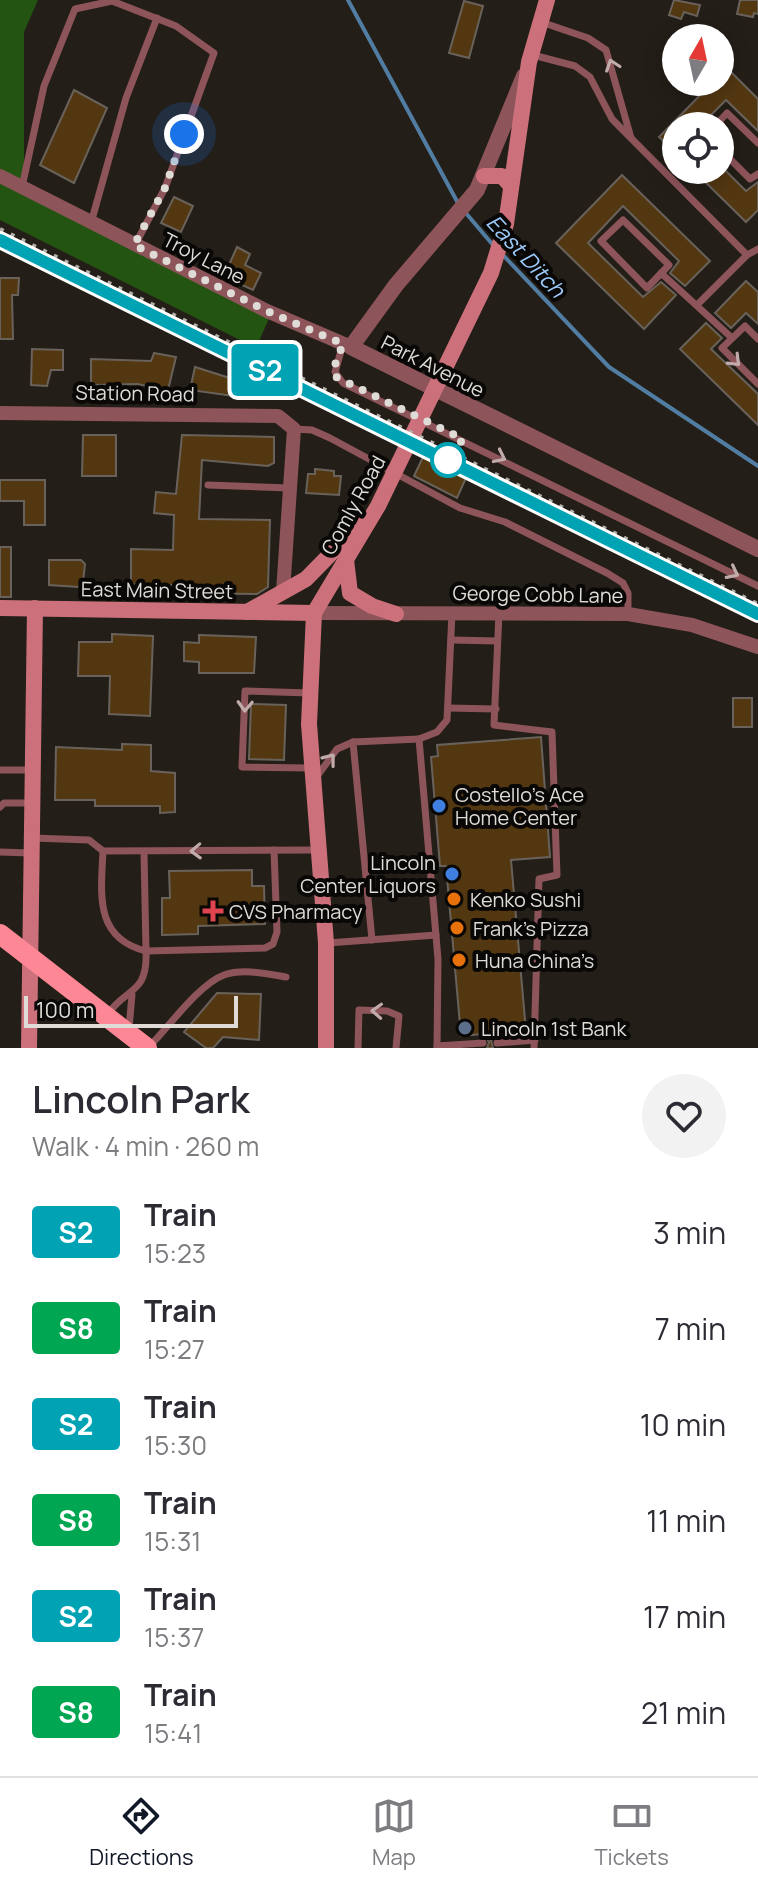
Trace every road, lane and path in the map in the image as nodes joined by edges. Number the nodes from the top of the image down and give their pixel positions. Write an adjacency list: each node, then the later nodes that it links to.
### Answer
1 (547, 0): 3 (main road, Comly Road)
2 (157, 18): 13 (lane); 14 (lane); 15 (lane)
3 (541, 22): 4 (main road, Comly Road); 6 (lane, one-way to 3)
4 (530, 58): 6 (lane); 11 (street, Park Avenue); 12 (main road, Comly Road)
5 (734, 120): 7 (lane)
6 (631, 140): 17 (lane)
7 (758, 143)
8 (734, 163): 9 (lane)
9 (758, 174)
10 (0, 176): 13 (street, Troy Lane)
11 (484, 176): 12 (main road); 22 (street, Park Avenue)
12 (511, 186): 28 (main road, Comly Road)
13 (22, 187): 14 (street, Troy Lane)
14 (91, 223): 15 (street, Troy Lane)
15 (134, 245): 22 (street, Troy Lane)
16 (758, 249): 17 (lane)
17 (747, 255): 19 (lane)
18 (661, 273): 18 (lane); 19 (lane)
19 (697, 305): 20 (lane)
20 (732, 338): 21 (lane); 23 (lane, one-way to 23)
21 (758, 339)
22 (347, 345): 29 (street, Park Avenue); 31 (lane, one-way to 31)
23 (758, 384)
24 (0, 413): 25 (street, Station Road)
25 (294, 429): 27 (street); 40 (lane)
26 (208, 485): 27 (lane)
27 (289, 488): 32 (street)
28 (378, 506): 30 (main road, Comly Road); 32 (main road)
29 (758, 549)
30 (346, 560): 36 (main road, Comly Road); 39 (main road)
31 (758, 586)
32 (283, 592): 35 (main road)
33 (0, 608): 34 (main road, East Main Street)
34 (35, 608): 35 (main road, East Main Street); 50 (main road)
35 (247, 612): 36 (main road, East Main Street)
36 (314, 613): 39 (street, George Cobb Lane); 44 (main road, Comly Road)
37 (452, 613): 38 (street, George Cobb Lane); 39 (street, George Cobb Lane); 41 (lane)
38 (499, 613): 40 (street, George Cobb Lane); 42 (lane)
39 (396, 614)
40 (628, 614): 43 (street, George Cobb Lane)
41 (451, 640): 42 (lane); 45 (lane)
42 (497, 641): 46 (lane)
43 (758, 647)
44 (309, 693): 51 (main road, Comly Road); 51 (lane, one-way to 51)
45 (448, 708): 46 (lane); 47 (lane)
46 (496, 709): 72 (lane)
47 (419, 739): 48 (lane); 61 (lane)
48 (353, 742): 51 (lane, one-way to 48); 62 (lane)
49 (0, 770): 50 (lane)
50 (33, 770): 52 (main road)
51 (311, 776): 56 (main road, Comly Road)
52 (33, 803): 53 (lane); 54 (main road)
53 (0, 807)
54 (32, 846): 57 (lane); 58 (lane); 65 (main road)
55 (274, 850): 56 (lane); 59 (lane, one-way to 59); 64 (lane)
56 (317, 850): 63 (main road, Comly Road)
57 (103, 851): 59 (lane); 64 (lane)
58 (0, 852)
59 (144, 852): 64 (lane)
60 (0, 934): 65 (main road)
61 (436, 935): 62 (lane); 73 (lane)
62 (372, 940): 63 (lane)
63 (326, 943): 76 (main road, Comly Road)
64 (146, 951): 67 (lane)
65 (33, 960): 68 (main road); 74 (main road)
66 (286, 977): 75 (lane)
67 (132, 995): 68 (lane); 69 (lane)
68 (106, 1016): 69 (main road)
69 (128, 1034): 75 (main road)
70 (483, 1043): 73 (lane)
71 (497, 1043): 72 (lane)
72 (535, 1044)
73 (437, 1047)
74 (29, 1048)
75 (148, 1048)
76 (326, 1048)
77 (358, 1048): 78 (lane, one-way to 77)
78 (396, 1048)

